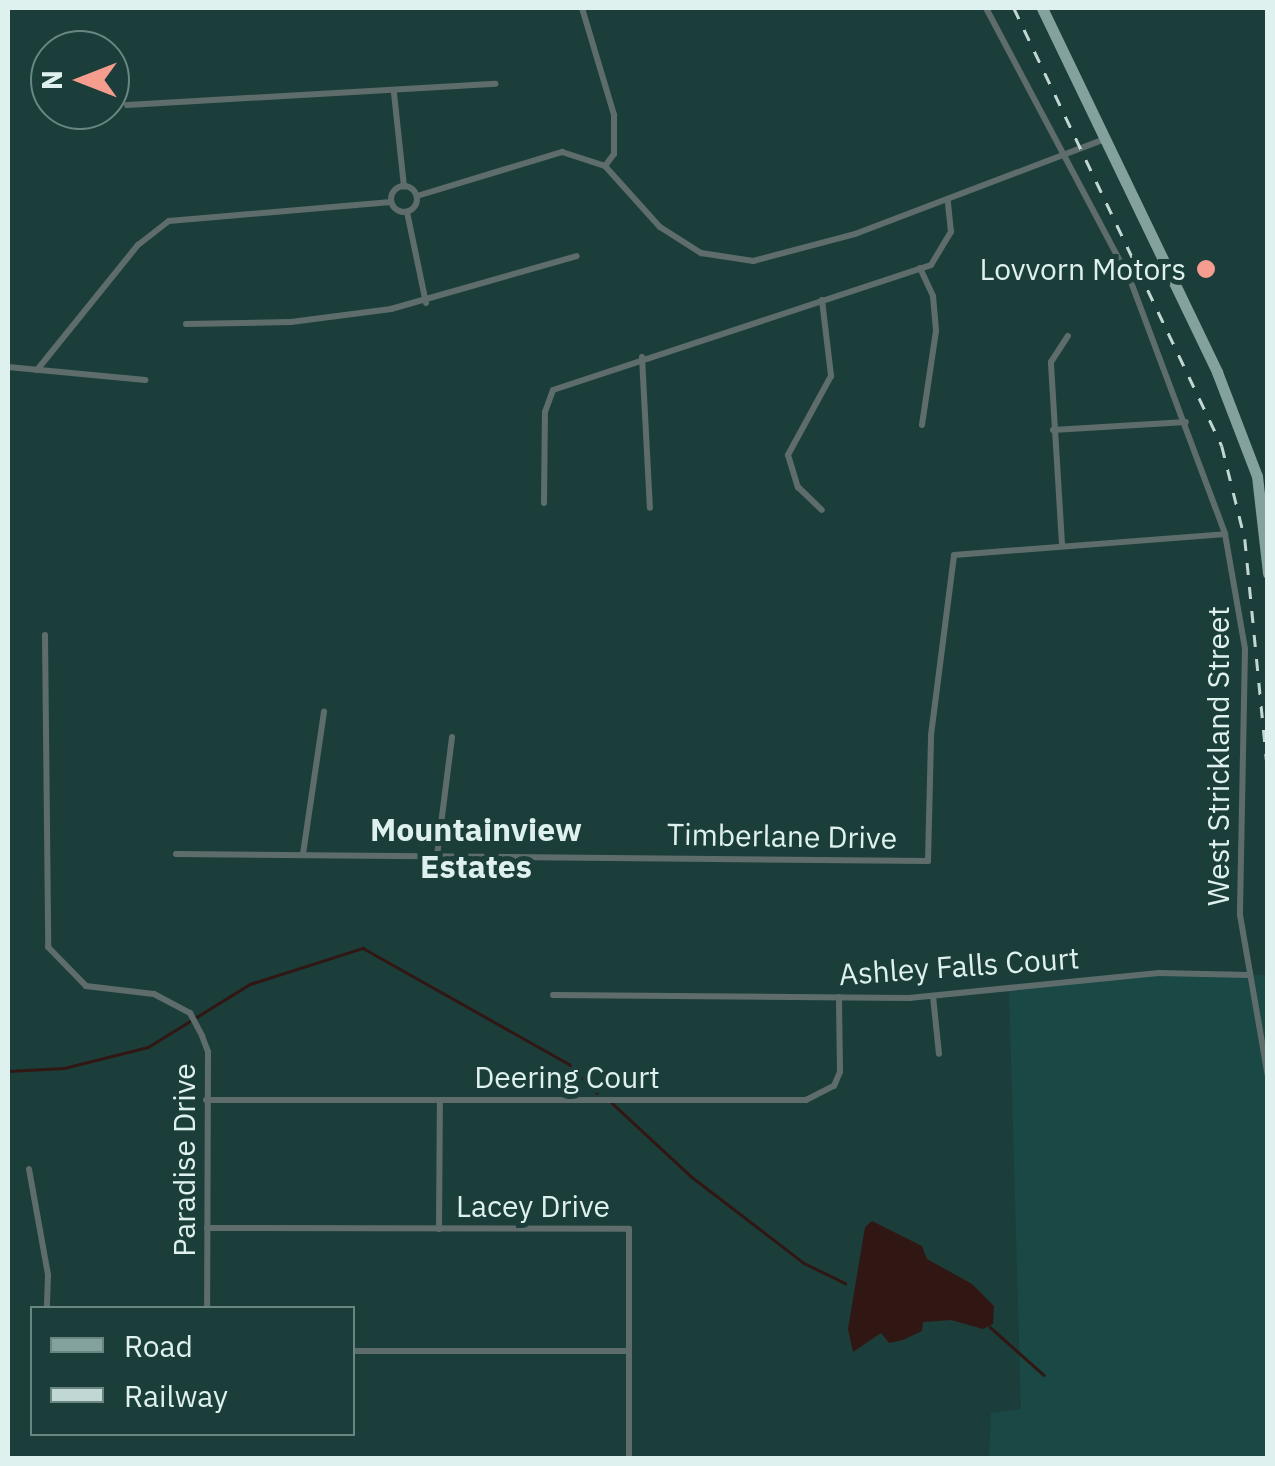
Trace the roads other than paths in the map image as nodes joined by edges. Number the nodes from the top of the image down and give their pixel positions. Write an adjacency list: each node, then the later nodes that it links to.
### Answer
1 (582, 8): 9 (street)
2 (986, 8): 8 (street, West Strickland Street)
3 (1042, 8): 7 (main road)
4 (495, 84): 5 (street)
5 (394, 93): 6 (street); 10 (street)
6 (130, 105)
7 (1103, 140): 8 (street); 33 (main road)
8 (1068, 159): 12 (street); 25 (street, West Strickland Street)
9 (605, 166): 11 (street); 12 (street)
10 (404, 186): 11 (street); 13 (street)
11 (417, 196): 14 (street)
12 (948, 201): 16 (street)
13 (391, 202): 14 (street); 23 (street)
14 (407, 212): 18 (street)
15 (578, 256): 18 (street)
16 (920, 268): 17 (street); 26 (street)
17 (822, 300): 21 (street); 30 (street)
18 (426, 302): 19 (street)
19 (186, 324)
20 (1068, 336): 27 (street)
21 (642, 357): 28 (street); 29 (street)
22 (8, 367): 23 (street)
23 (37, 370): 24 (street)
24 (145, 380)
25 (1186, 422): 27 (street); 31 (street, West Strickland Street)
26 (922, 425)
27 (1053, 430): 32 (street)
28 (544, 503)
29 (650, 508)
30 (822, 510)
31 (1226, 534): 32 (street, Timberlane Drive); 40 (street, West Strickland Street)
32 (1062, 544): 39 (street, Timberlane Drive)
33 (1268, 573)
34 (44, 635): 46 (street, Paradise Drive)
35 (324, 712): 38 (street)
36 (452, 737): 39 (street)
37 (176, 854): 38 (street, Timberlane Drive)
38 (303, 854): 39 (street, Timberlane Drive)
39 (436, 856)
40 (1249, 975): 42 (street, Ashley Falls Court); 45 (street, West Strickland Street)
41 (553, 995): 43 (street, Ashley Falls Court)
42 (933, 996): 43 (street, Ashley Falls Court); 44 (street)
43 (839, 998): 47 (street, Deering Court)
44 (939, 1054)
45 (1268, 1077)
46 (206, 1100): 47 (street, Deering Court); 49 (street, Paradise Drive)
47 (440, 1100): 50 (street)
48 (30, 1168): 51 (street)
49 (207, 1228): 50 (street, Lacey Drive); 52 (street, Paradise Drive)
50 (438, 1229): 54 (street, Lacey Drive)
51 (48, 1306)
52 (207, 1306)
53 (355, 1351): 54 (street)
54 (629, 1351): 55 (street, Lacey Drive)
55 (629, 1458)

